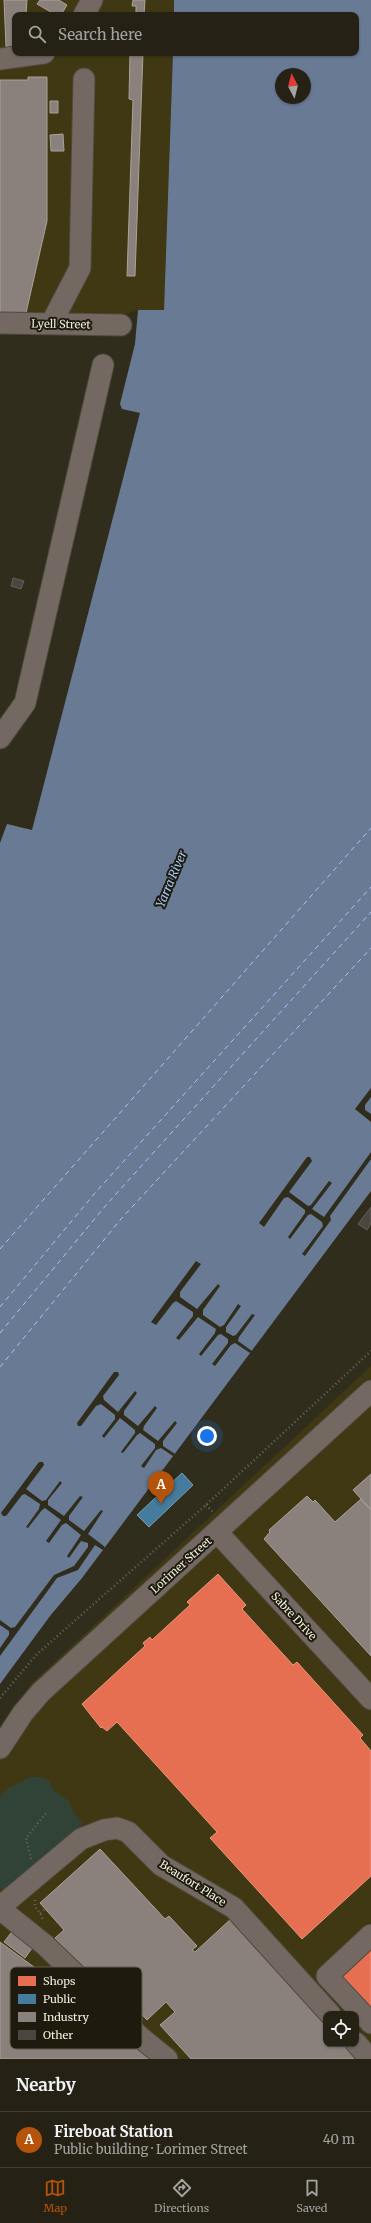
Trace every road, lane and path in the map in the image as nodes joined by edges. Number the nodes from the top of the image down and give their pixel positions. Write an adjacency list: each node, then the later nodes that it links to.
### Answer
1 (92, 0): 2 (street)
2 (86, 12)
3 (22, 56): 4 (street)
4 (0, 59)
5 (84, 79): 7 (street)
6 (0, 323): 7 (street, Lyell Street)
7 (51, 324): 8 (street, Lyell Street)
8 (121, 325)
9 (103, 365): 10 (street)
10 (0, 738)
11 (371, 1351): 14 (path)
12 (371, 1391): 13 (street, Lorimer Street)
13 (217, 1532): 15 (street, Sabre Drive); 16 (street, Lorimer Street)
14 (0, 1698)
15 (371, 1699)
16 (0, 1748)
17 (0, 1908): 21 (street); 22 (street, Beaufort Place)
18 (44, 1910): 19 (path)
19 (40, 1913)
20 (371, 1935): 23 (street)
21 (68, 1967)
22 (327, 2011)
23 (371, 2023)
24 (142, 2039): 26 (street)
25 (359, 2046): 27 (street)
26 (167, 2059)
27 (370, 2059)

